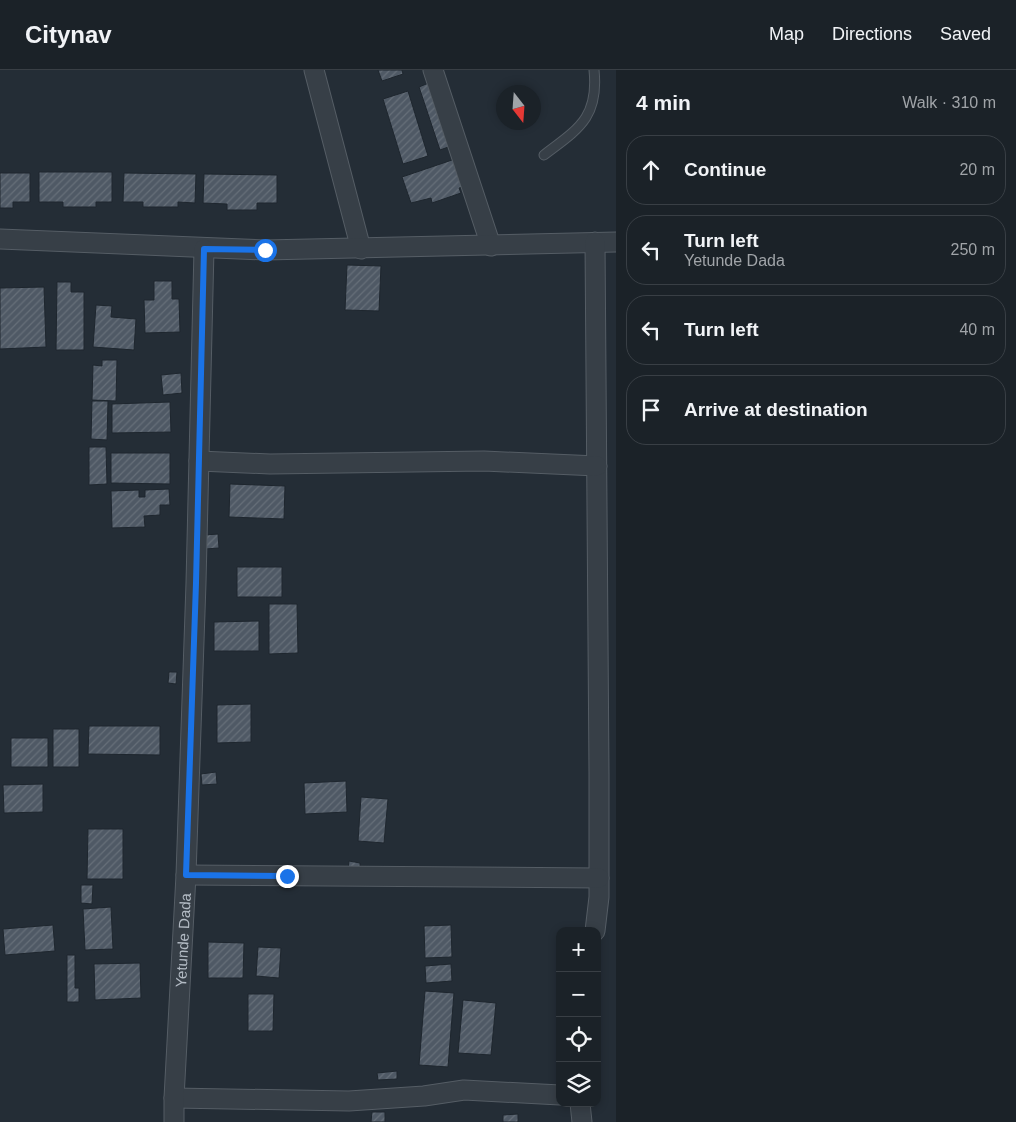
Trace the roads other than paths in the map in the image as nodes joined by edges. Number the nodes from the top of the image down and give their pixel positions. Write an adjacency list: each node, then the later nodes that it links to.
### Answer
1 (314, 70): 10 (street)
2 (433, 70): 8 (street)
3 (594, 70): 4 (lane)
4 (544, 155)
5 (0, 239): 9 (street)
6 (595, 242): 7 (street); 8 (street); 12 (street)
7 (616, 242)
8 (492, 246): 10 (street)
9 (204, 249): 10 (street); 11 (street, Yetunde Dada)
10 (360, 249)
11 (199, 461): 12 (street); 13 (street, Yetunde Dada)
12 (597, 466): 14 (street)
13 (186, 875): 14 (street); 17 (street, Yetunde Dada)
14 (598, 878): 15 (street)
15 (595, 927)
16 (556, 1095): 17 (street)
17 (174, 1098): 19 (street, Yetunde Dada)
18 (580, 1107): 20 (street)
19 (174, 1122)
20 (582, 1122)

